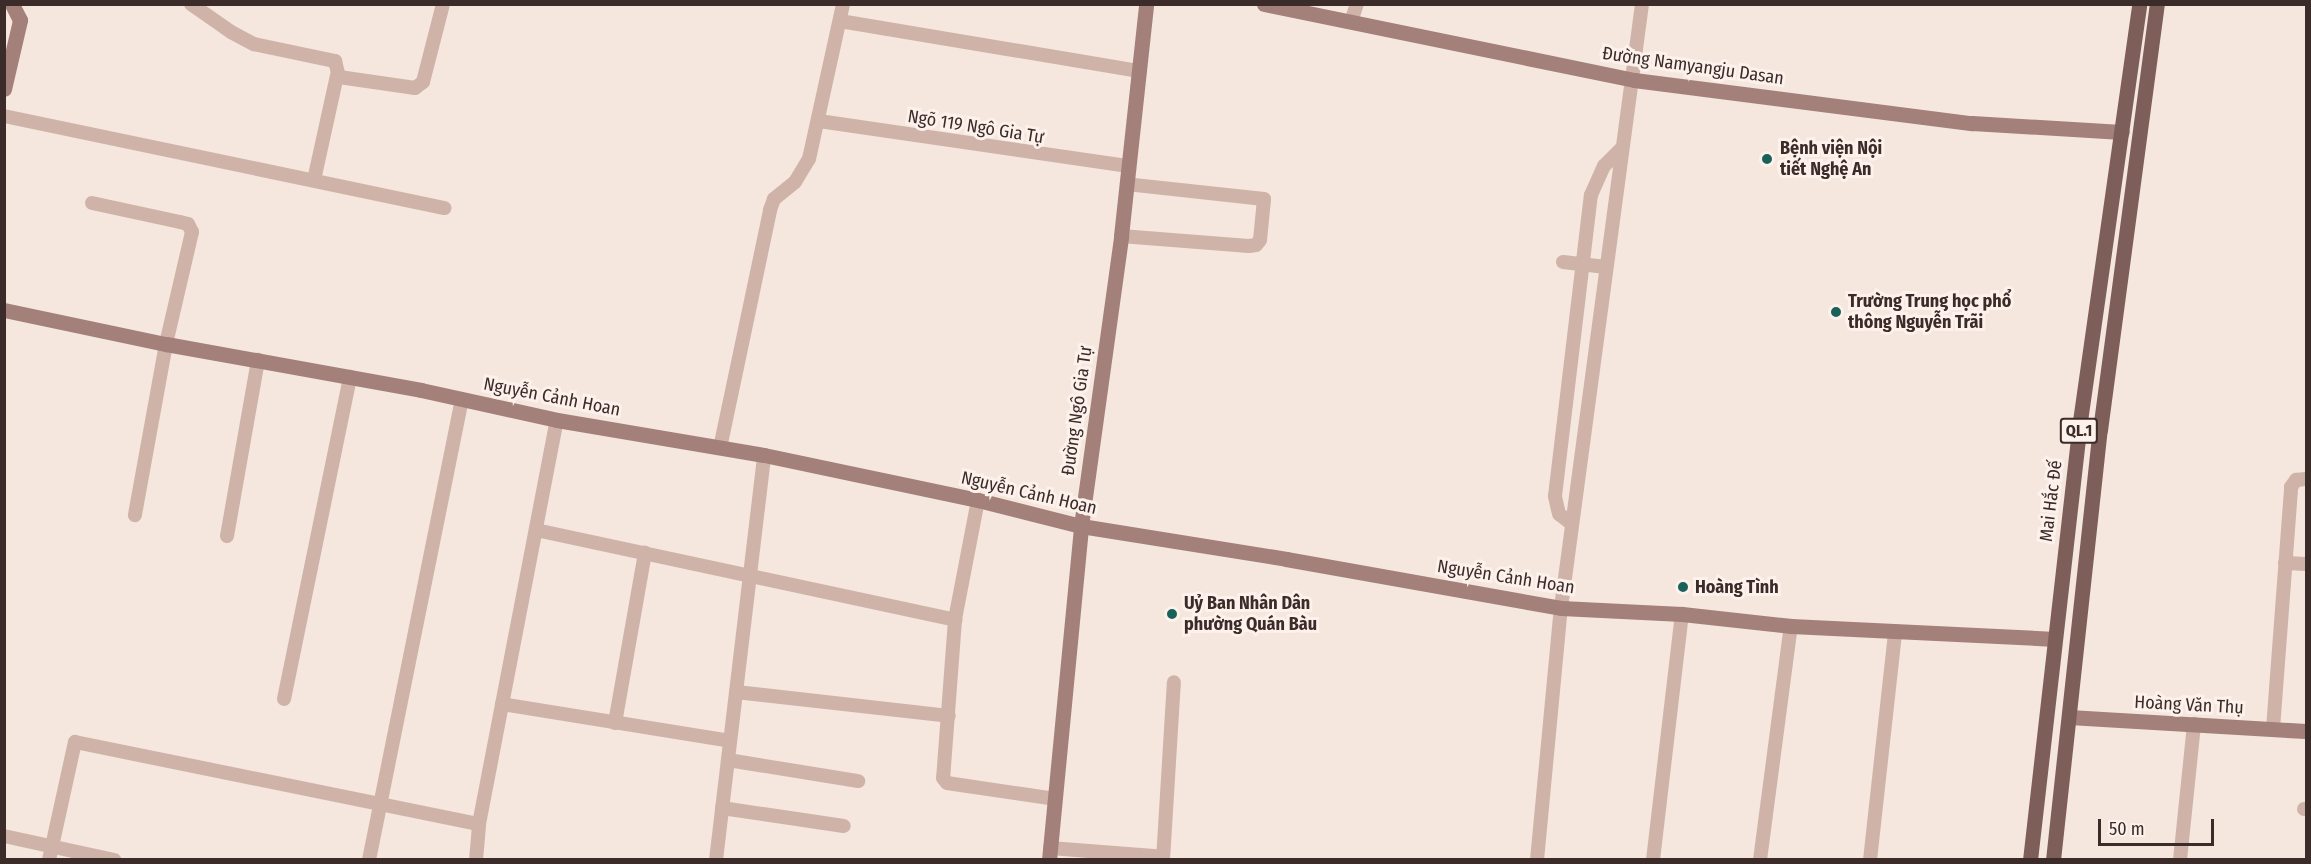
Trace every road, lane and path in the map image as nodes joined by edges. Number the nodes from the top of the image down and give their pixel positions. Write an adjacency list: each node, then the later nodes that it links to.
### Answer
1 (10, 4): 11 (street); 17 (street)
2 (191, 4): 15 (street)
3 (442, 4): 15 (street)
4 (843, 4): 12 (street)
5 (1146, 4): 14 (street, Đường Ngô Gia Tự)
6 (1264, 4): 13 (street, Đường Namyangju Dasan)
7 (1357, 4): 13 (street)
8 (1642, 4): 16 (street)
9 (2139, 4): 20 (main road, Mai Hắc Đế / QL.1)
10 (2157, 4): 38 (main road, QL.1)
11 (4, 8)
12 (840, 21): 14 (street); 19 (street)
13 (1351, 22): 16 (street, Đường Namyangju Dasan)
14 (1138, 71): 22 (street, Đường Ngô Gia Tự)
15 (337, 75): 23 (street)
16 (1632, 79): 20 (street, Đường Namyangju Dasan); 21 (street)
17 (4, 89)
18 (4, 116): 23 (street)
19 (819, 121): 22 (street, Ngõ 119 Ngô Gia Tự); 39 (street)
20 (2122, 132): 37 (main road, Mai Hắc Đế / QL.1)
21 (1621, 149): 29 (street); 30 (street)
22 (1129, 166): 24 (street, Đường Ngô Gia Tự)
23 (314, 180): 26 (street)
24 (1127, 184): 27 (street, Đường Ngô Gia Tự); 27 (street)
25 (92, 203): 32 (street)
26 (445, 208)
27 (1121, 236): 45 (street, Đường Ngô Gia Tự)
28 (1563, 262): 29 (street)
29 (1583, 265): 30 (street); 44 (street)
30 (1606, 267): 44 (street)
31 (4, 310): 32 (street, Nguyễn Cảnh Hoan)
32 (166, 344): 33 (street, Nguyễn Cảnh Hoan); 43 (street)
33 (258, 360): 34 (street, Nguyễn Cảnh Hoan); 47 (street)
34 (350, 377): 35 (street, Nguyễn Cảnh Hoan); 60 (street)
35 (462, 399): 36 (street, Nguyễn Cảnh Hoan); 72 (street)
36 (557, 420): 39 (street, Nguyễn Cảnh Hoan); 46 (street)
37 (2079, 428): 38 (main road); 57 (main road, Mai Hắc Đế / QL.1)
38 (2100, 430): 63 (main road, QL.1)
39 (720, 448): 40 (street, Nguyễn Cảnh Hoan)
40 (764, 455): 42 (street, Nguyễn Cảnh Hoan); 51 (street)
41 (2307, 480): 49 (street)
42 (978, 500): 45 (street, Nguyễn Cảnh Hoan); 54 (street)
43 (135, 515)
44 (1572, 524): 52 (street)
45 (1081, 526): 52 (street, Nguyễn Cảnh Hoan); 71 (street, Đường Ngô Gia Tự)
46 (536, 530): 48 (street); 61 (street)
47 (227, 536)
48 (645, 553): 51 (street); 64 (street)
49 (2285, 563): 50 (street); 66 (street)
50 (2307, 564)
51 (750, 576): 54 (street); 59 (street)
52 (1561, 608): 53 (street, Nguyễn Cảnh Hoan); 84 (street)
53 (1682, 614): 55 (street, Nguyễn Cảnh Hoan); 85 (street)
54 (955, 620): 62 (street)
55 (1791, 626): 56 (street, Nguyễn Cảnh Hoan); 86 (street)
56 (1895, 632): 57 (street, Nguyễn Cảnh Hoan); 87 (street)
57 (2055, 639): 88 (main road, Mai Hắc Đế / QL.1)
58 (1174, 682): 83 (street)
59 (736, 692): 62 (street); 68 (street)
60 (284, 699)
61 (502, 704): 64 (street); 74 (street)
62 (949, 716): 71 (street)
63 (2069, 717): 65 (street, Hoàng Văn Thụ); 89 (main road, QL.1)
64 (615, 723): 68 (street)
65 (2194, 724): 66 (street, Hoàng Văn Thụ); 90 (street)
66 (2273, 729): 67 (street, Hoàng Văn Thụ)
67 (2307, 731)
68 (730, 741): 69 (street)
69 (728, 760): 70 (street); 73 (street)
70 (858, 781)
71 (1055, 799): 78 (street, Đường Ngô Gia Tự)
72 (380, 805): 74 (street); 77 (street); 80 (street)
73 (722, 808): 75 (street); 82 (street)
74 (479, 824): 81 (street)
75 (844, 826)
76 (4, 836): 77 (street)
77 (51, 853): 79 (street)
78 (1049, 854): 83 (street)
79 (114, 860)
80 (369, 860)
81 (476, 860)
82 (716, 860)
83 (1163, 860)
84 (1537, 860)
85 (1653, 860)
86 (1760, 860)
87 (1870, 860)
88 (2030, 860)
89 (2053, 860)
90 (2180, 860)

